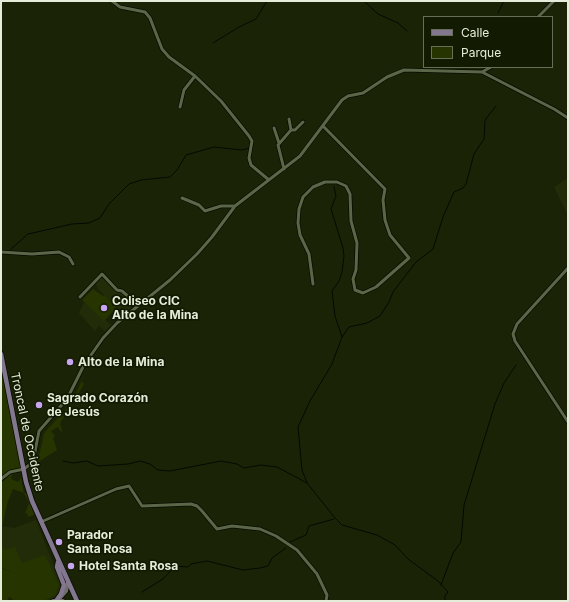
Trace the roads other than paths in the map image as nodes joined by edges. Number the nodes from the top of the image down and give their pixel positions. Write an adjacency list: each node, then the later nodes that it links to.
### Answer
1 (112, 1): 6 (street)
2 (554, 1): 3 (street)
3 (539, 16)
4 (489, 68): 5 (street)
5 (482, 72): 8 (street); 11 (street)
6 (195, 76): 7 (street); 16 (street)
7 (180, 107)
8 (568, 118)
9 (289, 119): 13 (street)
10 (303, 122): 13 (street)
11 (323, 126): 15 (street); 22 (street)
12 (274, 128): 14 (street)
13 (291, 130): 14 (street)
14 (280, 143): 15 (street)
15 (284, 169): 16 (street)
16 (269, 180): 18 (street)
17 (182, 198): 18 (street)
18 (235, 206): 24 (street)
19 (1, 252): 20 (street)
20 (73, 264)
21 (568, 268): 26 (street)
22 (313, 284)
23 (80, 297): 24 (street)
24 (138, 305): 27 (street)
25 (1, 354): 27 (main road, Troncal de Occidente)
26 (568, 422)
27 (24, 469): 28 (street); 29 (main road, Troncal de Occidente)
28 (1, 479)
29 (41, 522): 30 (main road, Troncal de Occidente); 35 (street)
30 (58, 562): 31 (main road, Troncal de Occidente); 32 (main road)
31 (68, 582): 32 (main road); 34 (main road, Troncal de Occidente)
32 (55, 601): 33 (main road)
33 (63, 601)
34 (77, 601)
35 (326, 601)

